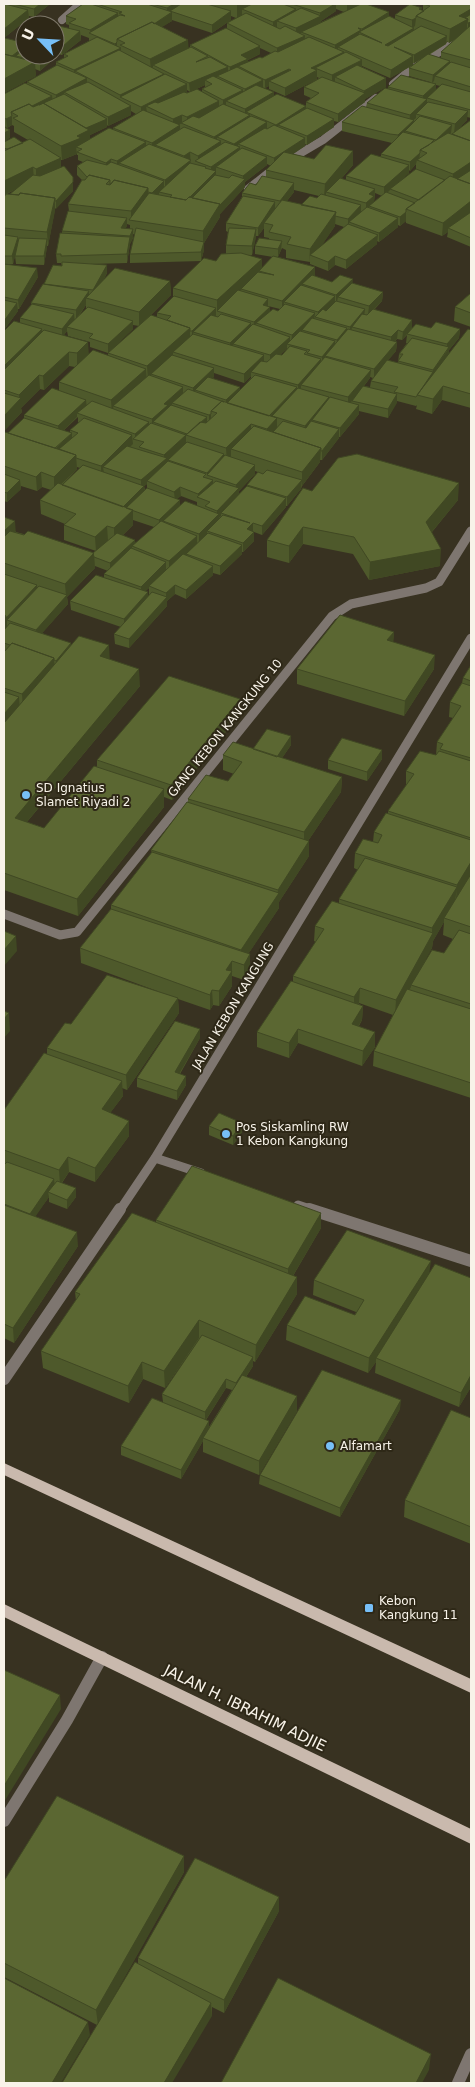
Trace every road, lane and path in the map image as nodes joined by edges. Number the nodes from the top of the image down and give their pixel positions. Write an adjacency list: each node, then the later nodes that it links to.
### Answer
1 (80, 4): 2 (street)
2 (65, 17)
3 (471, 32): 4 (street)
4 (248, 189)
5 (471, 531): 7 (street, GANG KEBON KANGKUNG 10)
6 (471, 638): 8 (street, JALAN KEBON KANGUNG)
7 (4, 914)
8 (155, 1158): 9 (street); 12 (street, JALAN KEBON KANGUNG)
9 (210, 1176)
10 (285, 1201): 11 (street)
11 (471, 1261)
12 (4, 1379)
13 (4, 1469): 16 (main road)
14 (4, 1610): 15 (main road, JALAN H. IBRAHIM ADJIE)
15 (102, 1657): 17 (street); 18 (main road, JALAN H. IBRAHIM ADJIE)
16 (471, 1686)
17 (4, 1821)
18 (471, 1837)
19 (471, 2054): 20 (street)
20 (458, 2083)

